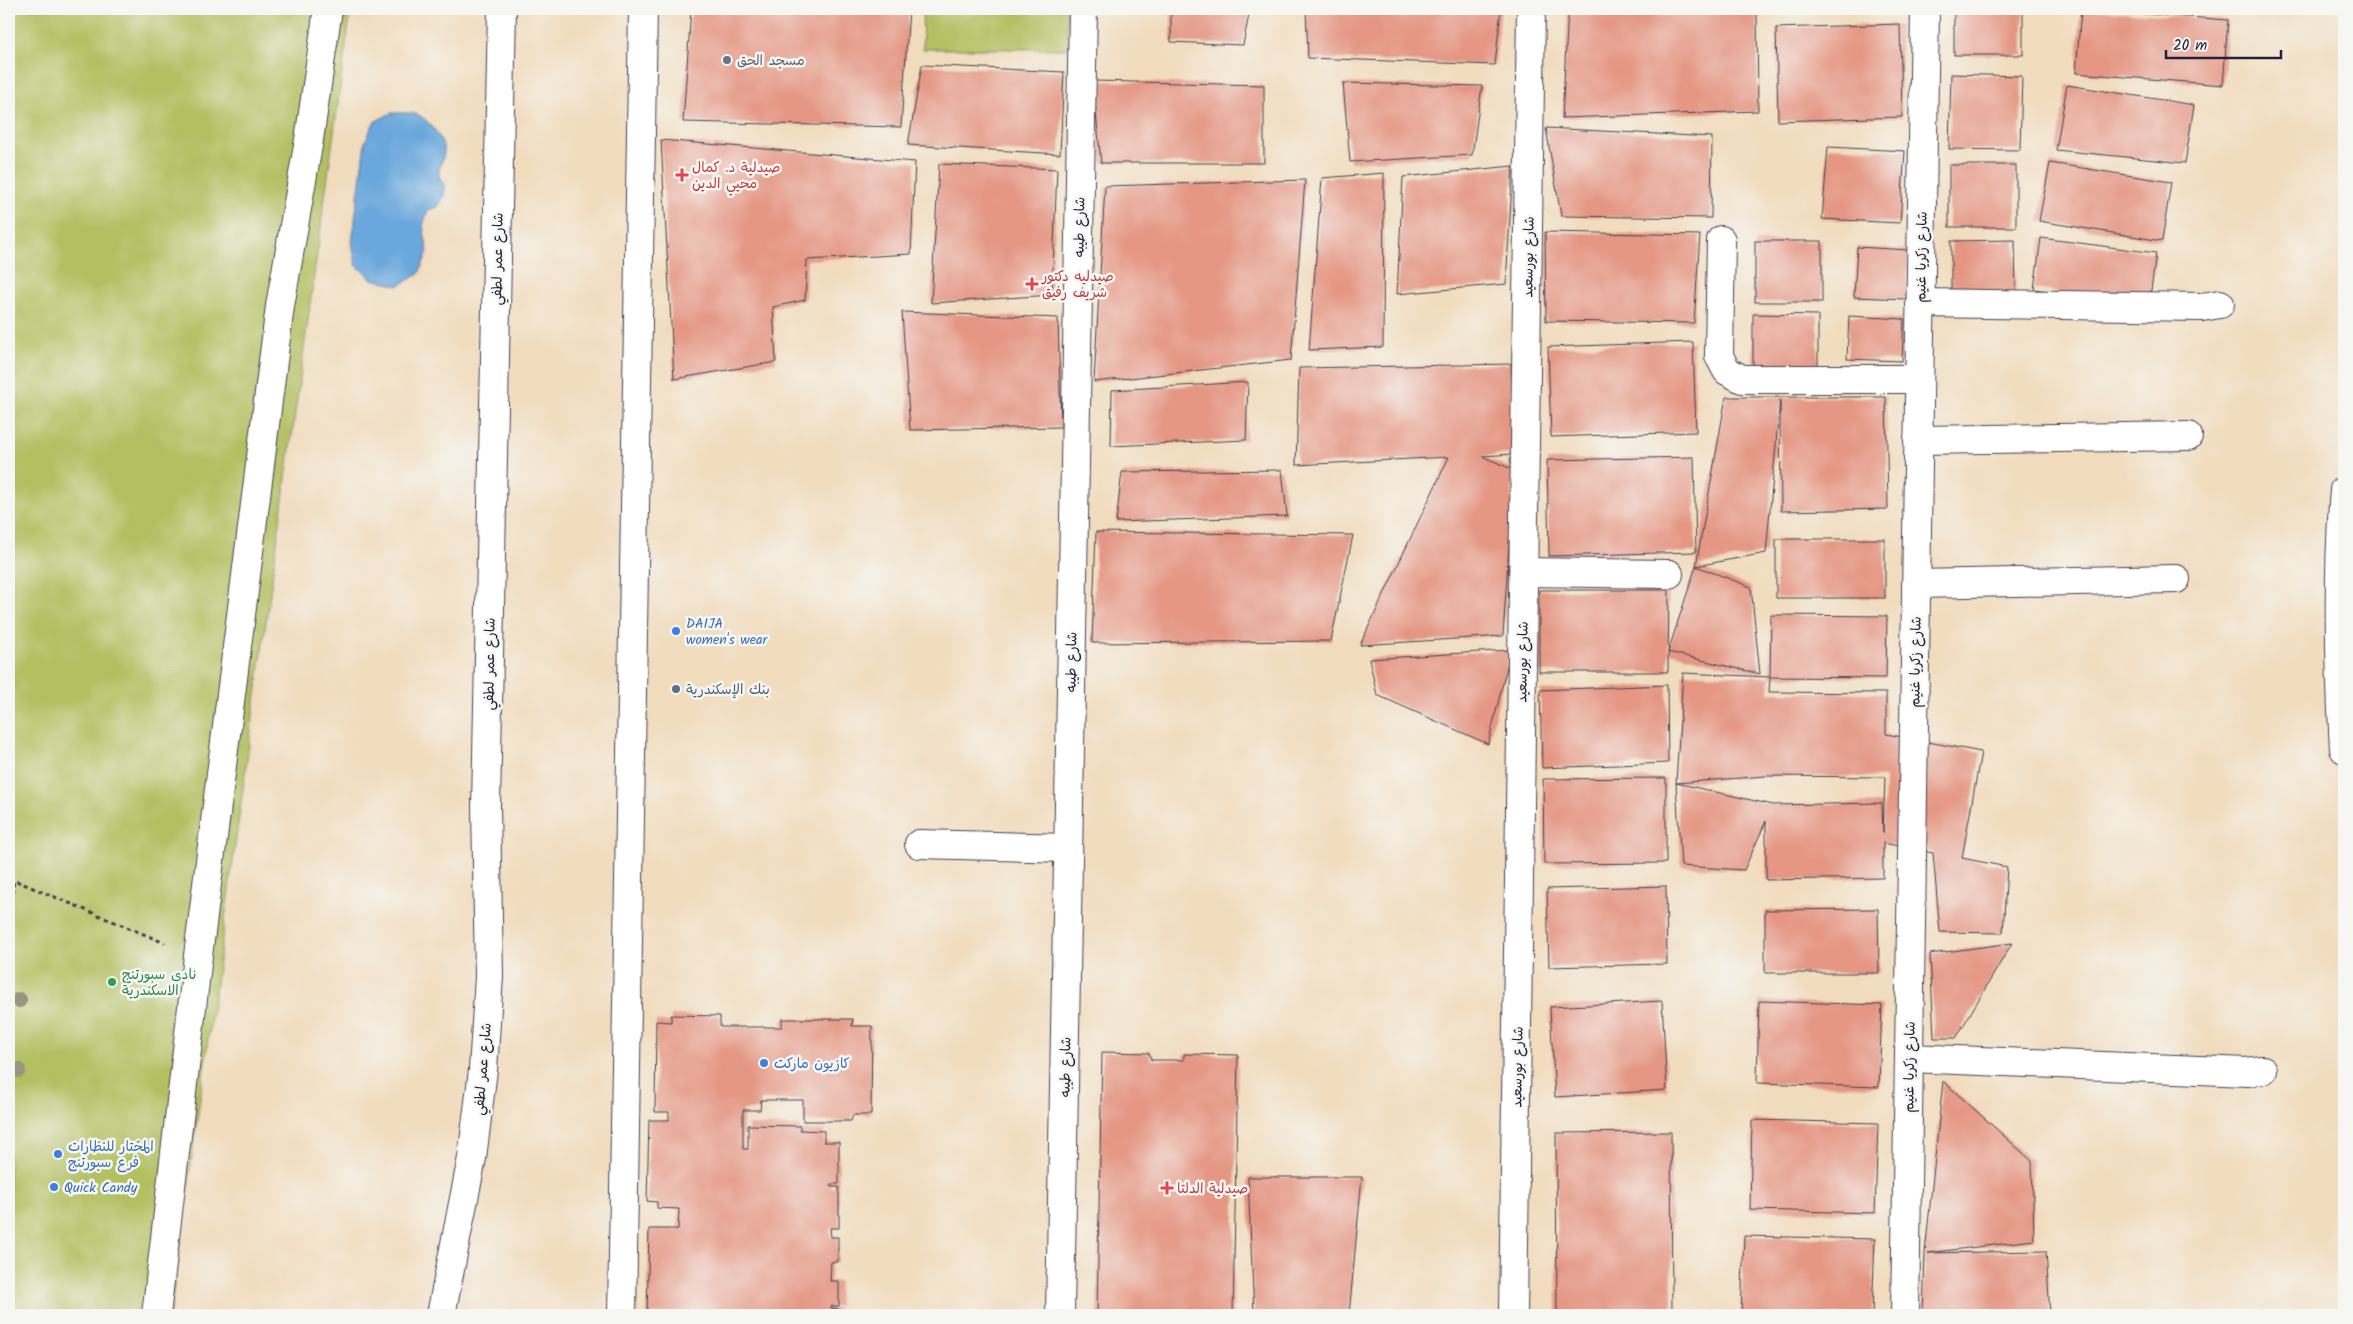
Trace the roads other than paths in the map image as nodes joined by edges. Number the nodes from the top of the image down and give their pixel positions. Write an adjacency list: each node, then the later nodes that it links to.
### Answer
1 (328, 9): 23 (main road)
2 (502, 9): 24 (main road, شارع عمر لطفي)
3 (643, 9): 25 (main road)
4 (1083, 9): 20 (main road, شارع طيبه)
5 (1532, 9): 14 (main road, شارع بورسعيد)
6 (1925, 9): 8 (main road, شارع زكريا غنيم)
7 (1721, 240): 10 (main road)
8 (1920, 303): 9 (main road); 10 (main road, شارع زكريا غنيم)
9 (2220, 304)
10 (1919, 379): 12 (main road, شارع زكريا غنيم)
11 (2188, 436): 12 (main road)
12 (1918, 440): 17 (main road, شارع زكريا غنيم)
13 (2344, 490): 18 (main road)
14 (1524, 572): 15 (main road); 27 (main road, شارع بورسعيد)
15 (1668, 574)
16 (2176, 579): 17 (main road)
17 (1916, 584): 21 (main road, شارع زكريا غنيم)
18 (2344, 749)
19 (919, 844): 20 (main road)
20 (1068, 848): 26 (main road, شارع طيبه)
21 (1909, 1058): 22 (main road); 28 (main road, شارع زكريا غنيم)
22 (2263, 1070)
23 (156, 1315)
24 (441, 1315)
25 (622, 1315)
26 (1060, 1315)
27 (1513, 1315)
28 (1905, 1315)

